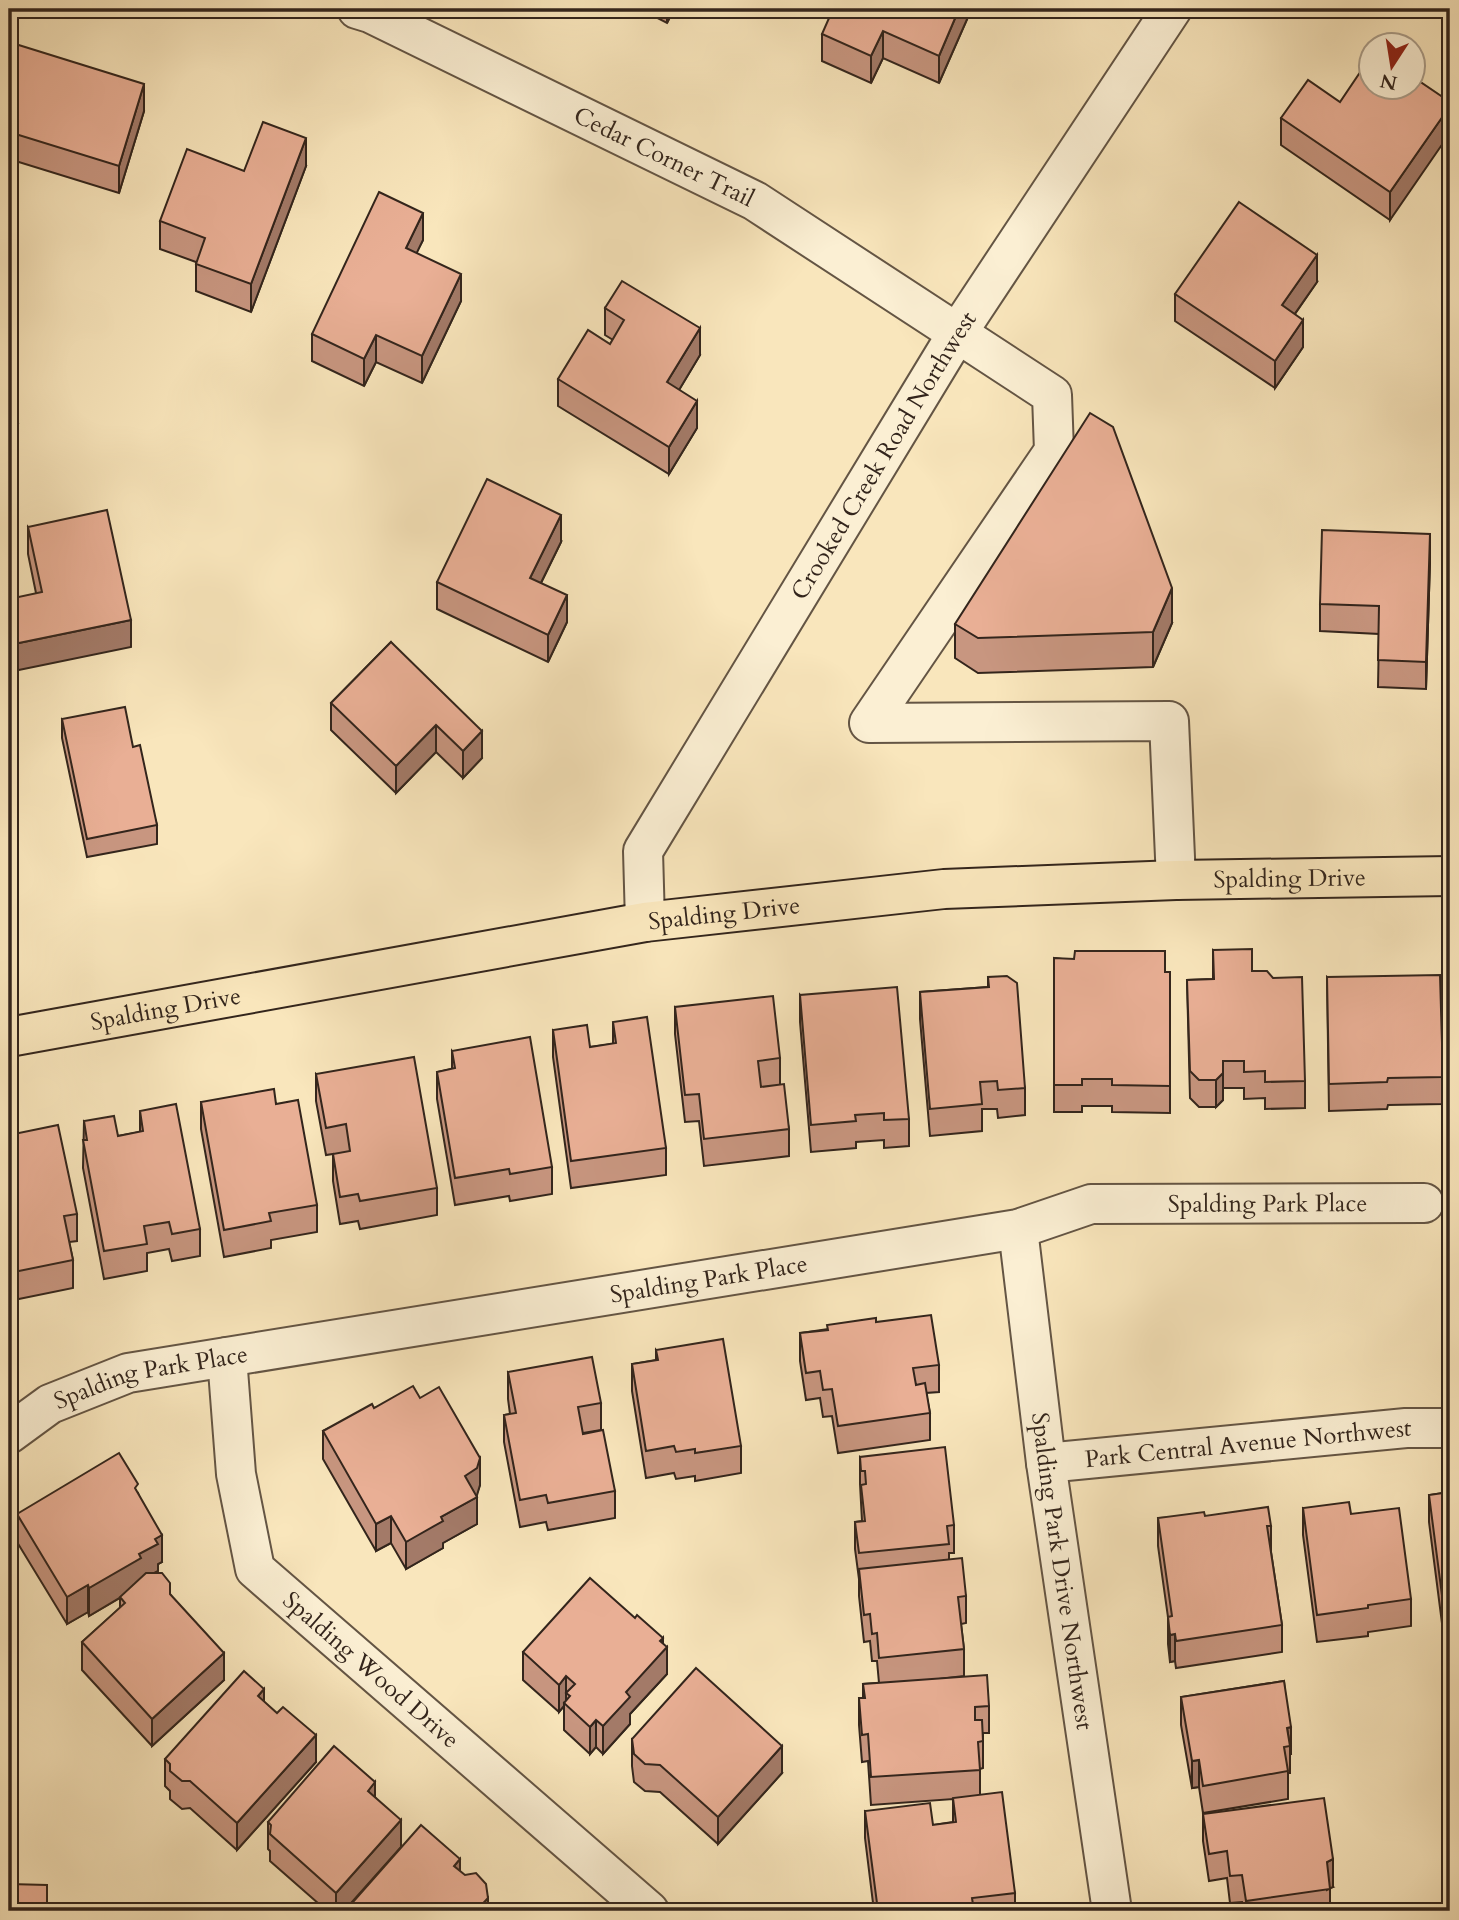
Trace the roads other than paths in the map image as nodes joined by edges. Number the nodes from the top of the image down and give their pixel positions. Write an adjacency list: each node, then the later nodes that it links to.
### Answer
1 (1172, 9): 3 (street, Crooked Creek Road Northwest)
2 (366, 10): 3 (street, Cedar Corner Trail)
3 (958, 332): 5 (street, Cedar Corner Trail); 6 (street, Crooked Creek Road Northwest)
4 (1450, 876): 5 (main road, Spalding Drive)
5 (1176, 880): 6 (main road, Spalding Drive)
6 (645, 922): 7 (main road, Spalding Drive)
7 (9, 1037)
8 (1424, 1203): 9 (street, Spalding Park Place)
9 (1018, 1229): 10 (street, Spalding Park Place); 13 (street, Spalding Park Drive Northwest)
10 (227, 1357): 12 (street, Spalding Park Place); 14 (street, Spalding Wood Drive)
11 (1450, 1428): 13 (street, Park Central Avenue Northwest)
12 (9, 1434)
13 (1046, 1462): 15 (street, Spalding Park Drive Northwest)
14 (649, 1911)
15 (1112, 1911)

